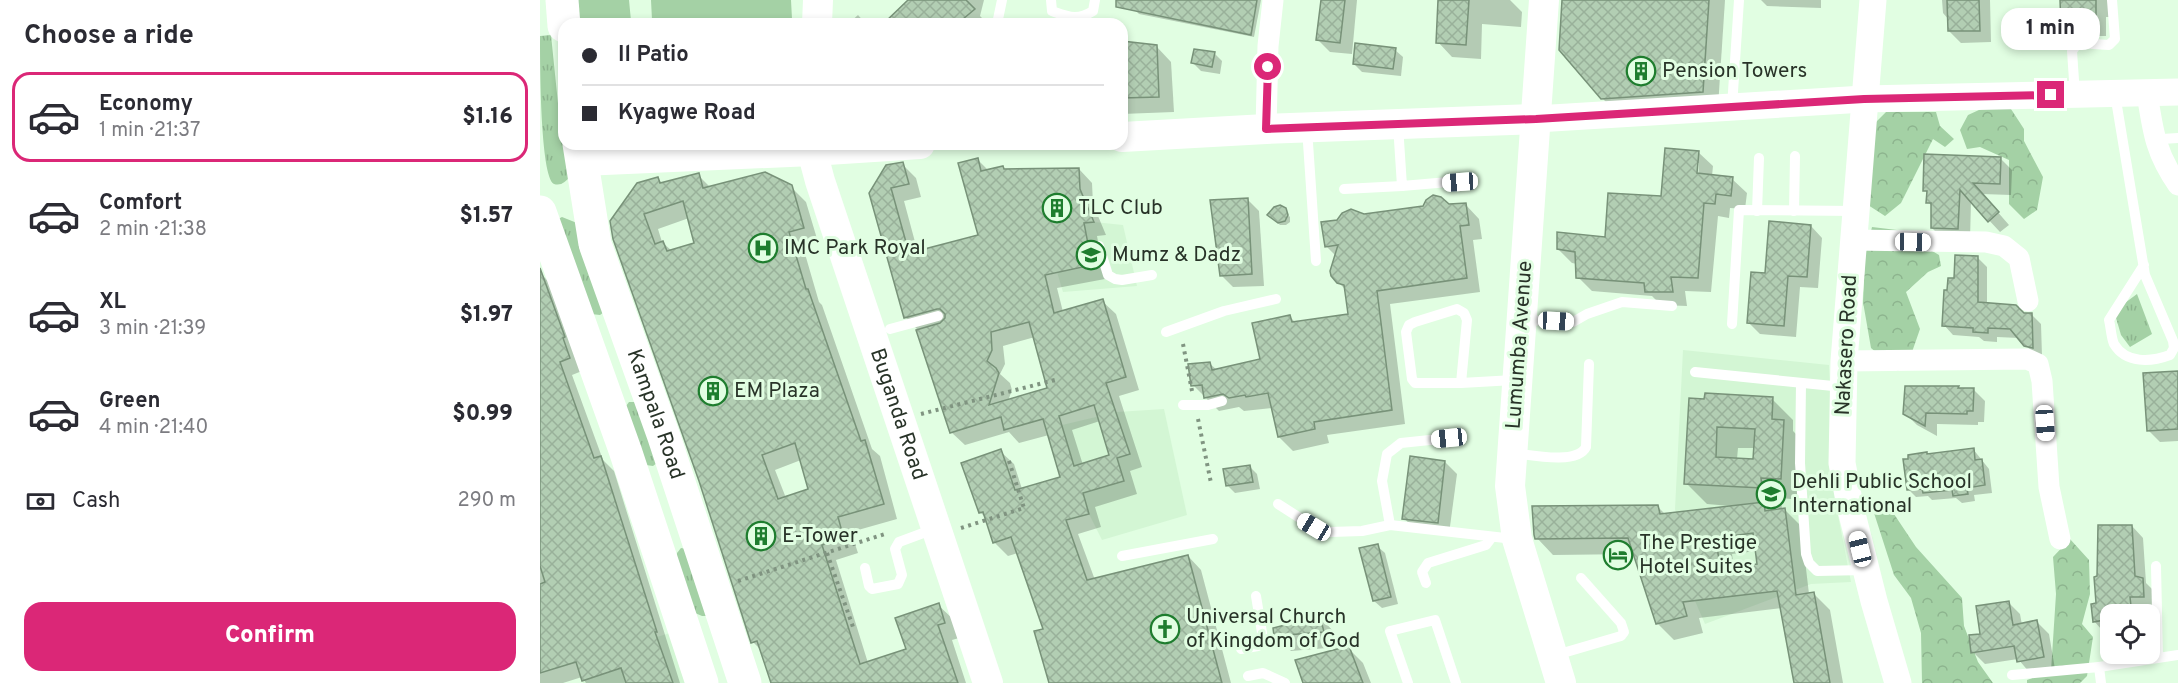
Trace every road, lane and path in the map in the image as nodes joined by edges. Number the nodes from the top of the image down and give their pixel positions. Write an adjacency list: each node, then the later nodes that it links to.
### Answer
1 (562, 0): 11 (main road)
2 (818, 0): 12 (main road)
3 (1002, 0): 13 (lane)
4 (1051, 0): 5 (lane)
5 (1095, 0)
6 (1273, 0): 23 (street)
7 (1544, 0): 20 (main road, Lumumba Avenue)
8 (1739, 0): 19 (lane)
9 (1873, 0): 18 (street, Nakasero Road)
10 (2112, 0): 17 (lane)
11 (563, 18)
12 (817, 18)
13 (999, 18)
14 (2178, 92): 15 (street)
15 (2147, 93): 16 (street); 33 (street)
16 (2115, 94): 17 (street); 44 (lane)
17 (2074, 95): 18 (street)
18 (1864, 99): 19 (street); 39 (street, Nakasero Road)
19 (1732, 107): 20 (street)
20 (1536, 119): 21 (main road); 50 (main road, Lumumba Avenue)
21 (1398, 124): 22 (main road); 34 (lane)
22 (1307, 128): 23 (main road); 43 (lane)
23 (1266, 129): 24 (main road)
24 (1128, 137)
25 (2178, 138): 26 (lane)
26 (2162, 139)
27 (783, 150): 31 (main road)
28 (813, 150): 69 (main road, Buganda Road)
29 (1795, 156): 38 (lane)
30 (1759, 158): 37 (lane)
31 (582, 164): 36 (main road); 81 (main road, Kampala Road)
32 (1460, 182): 34 (lane)
33 (2178, 185)
34 (1402, 186): 35 (lane)
35 (1344, 189)
36 (540, 197)
37 (1757, 211): 38 (lane); 51 (lane)
38 (1794, 211): 39 (lane)
39 (1856, 211): 41 (street, Nakasero Road)
40 (540, 212): 93 (main road, Kampala Road)
41 (1853, 240): 47 (street); 56 (street, Nakasero Road)
42 (1099, 246): 45 (lane)
43 (1316, 261)
44 (2144, 265): 44 (lane)
45 (1152, 275)
46 (1276, 299): 53 (lane)
47 (2028, 301)
48 (1672, 306): 50 (lane)
49 (938, 316): 52 (lane)
50 (1522, 320): 57 (main road, Lumumba Avenue)
51 (1732, 324)
52 (890, 329)
53 (1166, 332)
54 (1589, 364): 65 (lane)
55 (1695, 372): 60 (lane)
56 (1844, 374): 60 (lane); 72 (street); 78 (street, Nakasero Road)
57 (1518, 379): 59 (lane); 65 (main road, Lumumba Avenue)
58 (1055, 380): 63 (path)
59 (1461, 383): 59 (lane)
60 (1801, 383): 78 (lane)
61 (1222, 401): 62 (lane)
62 (1183, 405)
63 (920, 414)
64 (1449, 438): 68 (lane)
65 (1512, 453): 71 (main road, Lumumba Avenue)
66 (1008, 458): 69 (path)
67 (1278, 504): 68 (lane)
68 (1390, 525): 71 (lane)
69 (949, 528): 77 (lane); 95 (main road, Buganda Road)
70 (891, 532): 74 (path)
71 (1504, 538): 80 (lane); 90 (main road, Lumumba Avenue)
72 (2060, 539)
73 (1213, 540): 75 (lane)
74 (827, 553): 81 (path); 84 (path)
75 (1122, 556)
76 (2156, 566): 83 (lane)
77 (865, 568)
78 (1866, 570): 99 (street, Nakasero Road)
79 (1581, 578): 90 (lane)
80 (1426, 583)
81 (715, 589): 94 (main road, Kampala Road)
82 (1256, 596): 85 (lane)
83 (2157, 604)
84 (853, 627)
85 (1241, 649)
86 (2178, 655): 87 (lane)
87 (2160, 657)
88 (2116, 664): 89 (lane)
89 (2098, 667): 91 (lane); 100 (lane)
90 (1557, 669)
91 (2012, 675)
92 (1248, 676): 96 (lane)
93 (702, 683)
94 (745, 683)
95 (988, 683)
96 (1285, 683)
97 (1408, 683): 98 (lane)
98 (1456, 683)
99 (1898, 683)
100 (2101, 683)

